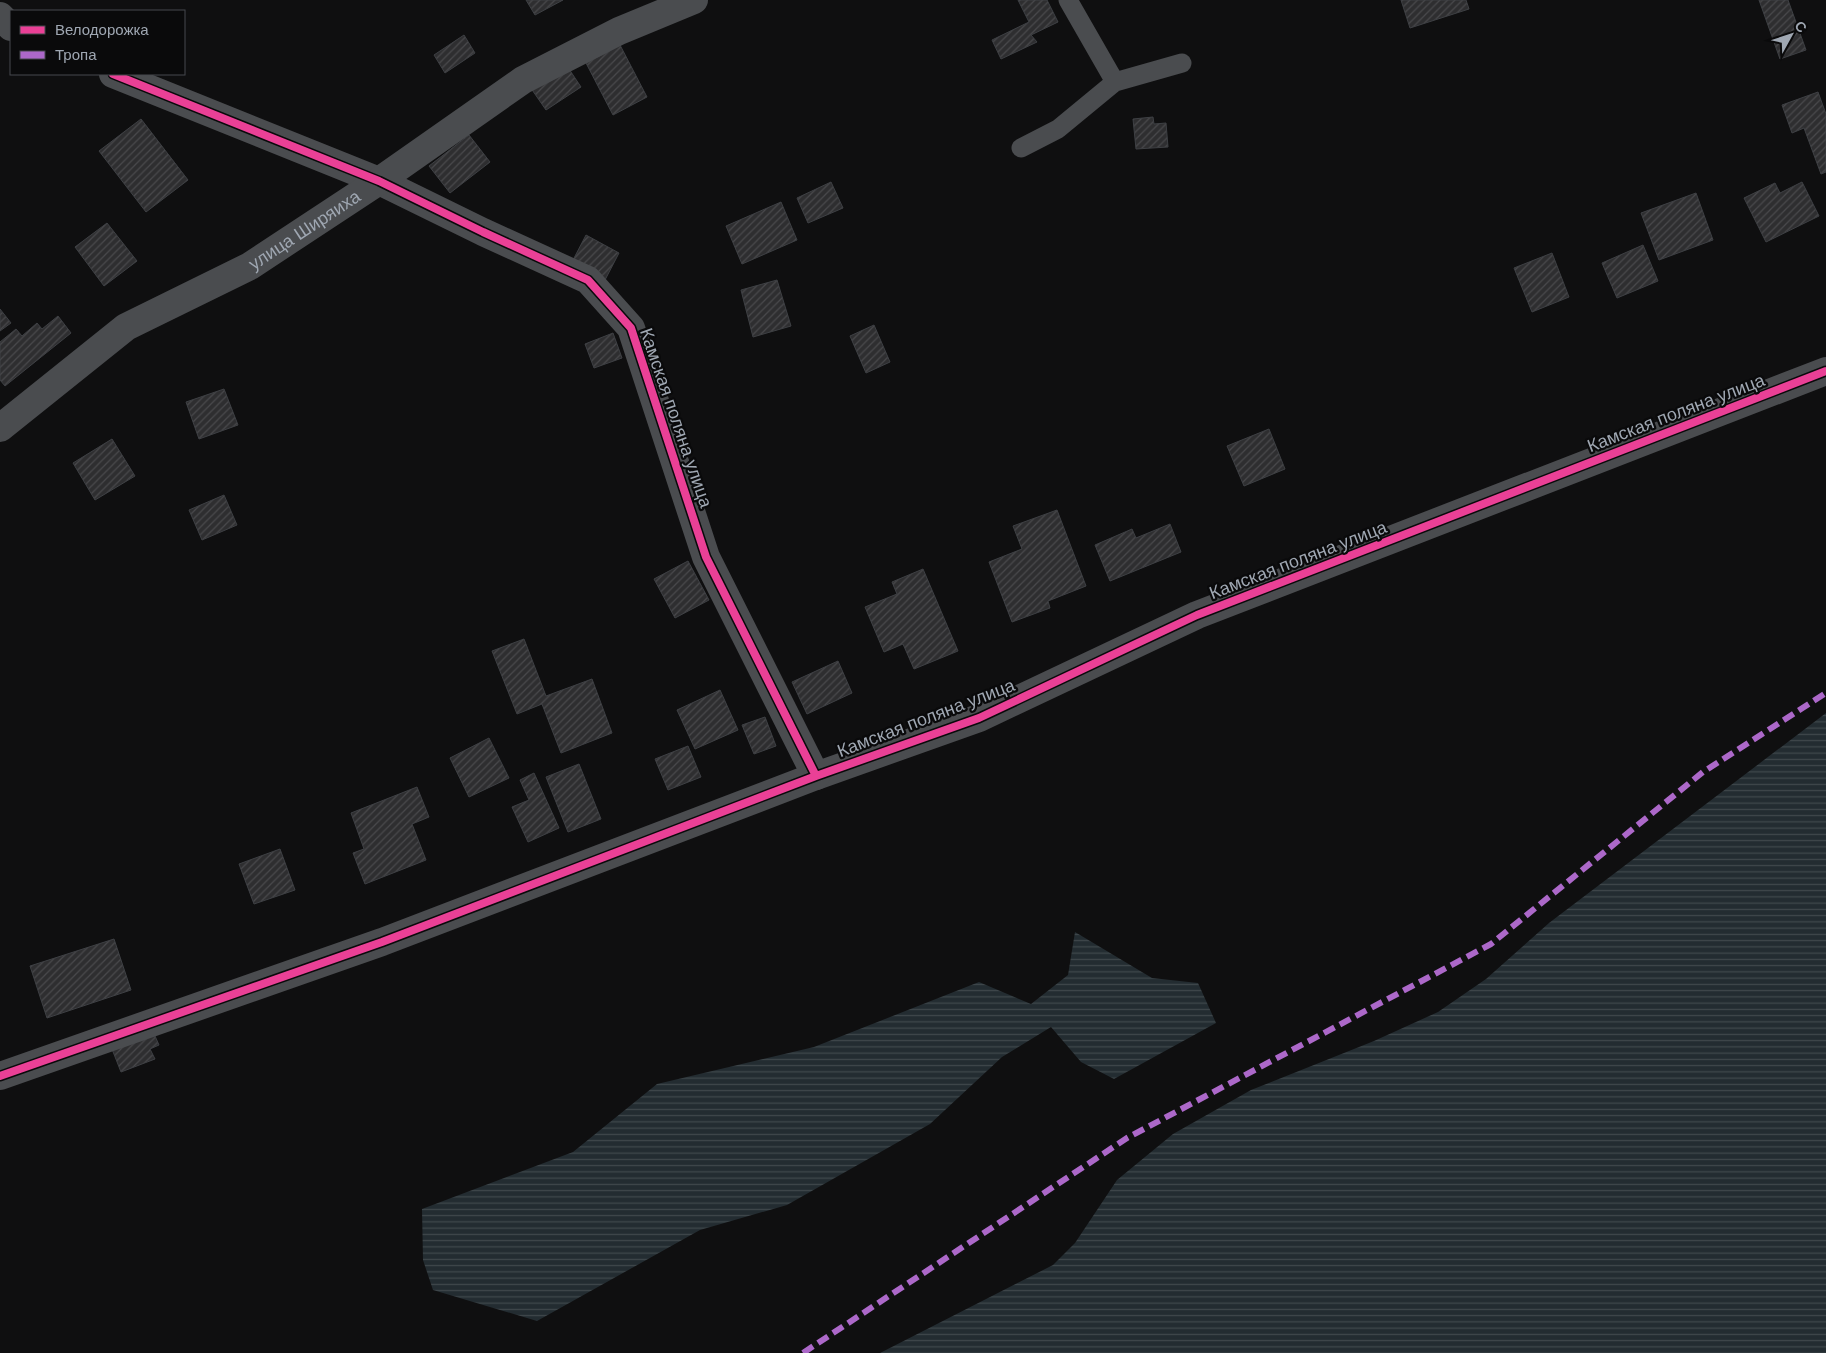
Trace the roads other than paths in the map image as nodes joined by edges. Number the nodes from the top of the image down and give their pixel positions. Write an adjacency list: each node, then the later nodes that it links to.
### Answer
1 (694, 0): 9 (street, улица Ширяиха)
2 (1068, 0): 7 (lane)
3 (0, 16): 4 (street)
4 (10, 26)
5 (1182, 63): 7 (lane)
6 (115, 75): 9 (street, Камская поляна улица)
7 (1114, 82): 8 (lane)
8 (1021, 148)
9 (379, 181): 11 (street, улица Ширяиха); 12 (street, Камская поляна улица)
10 (1826, 371): 12 (street, Камская поляна улица)
11 (0, 428)
12 (816, 776): 13 (street)
13 (0, 1076)

